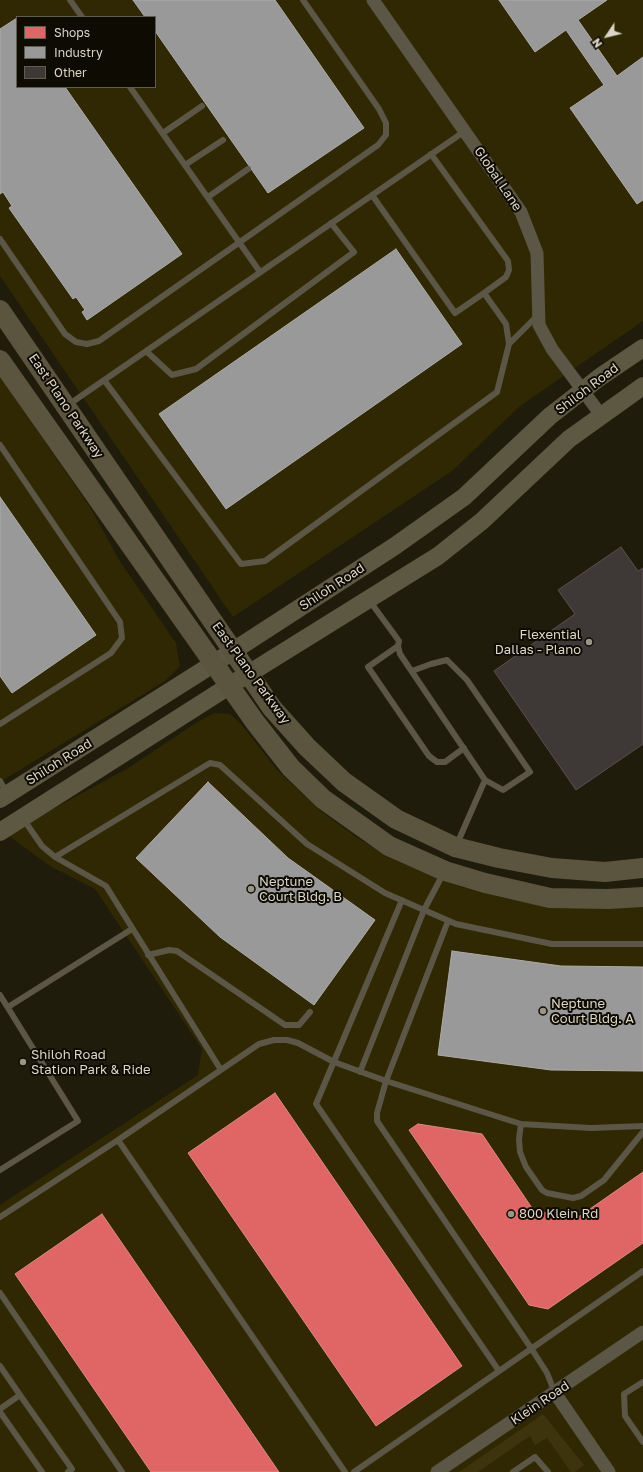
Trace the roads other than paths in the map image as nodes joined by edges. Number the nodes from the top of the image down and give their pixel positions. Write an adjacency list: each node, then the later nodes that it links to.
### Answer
1 (70, 0): 4 (lane)
2 (303, 0): 17 (lane)
3 (373, 0): 7 (street, Global Lane)
4 (81, 16)
5 (131, 88): 8 (lane)
6 (202, 106): 8 (lane)
7 (465, 131): 10 (lane); 21 (street, Global Lane)
8 (163, 133): 11 (lane)
9 (223, 140): 11 (lane)
10 (431, 154): 13 (lane); 19 (lane)
11 (185, 165): 14 (lane)
12 (248, 170): 14 (lane)
13 (372, 195): 15 (lane); 19 (lane)
14 (208, 197): 17 (lane)
15 (331, 223): 18 (lane); 24 (lane)
16 (0, 239): 17 (lane)
17 (240, 241): 18 (lane)
18 (260, 272): 24 (lane)
19 (484, 293): 22 (lane)
20 (0, 310): 29 (main road, East Plano Parkway)
21 (539, 314): 22 (lane); 28 (street, Global Lane)
22 (509, 344): 26 (lane)
23 (643, 348): 28 (main road, Shiloh Road)
24 (146, 351): 26 (lane)
25 (0, 360): 31 (main road, East Plano Parkway)
26 (104, 380): 29 (lane)
27 (643, 386): 30 (main road, Shiloh Road)
28 (582, 391): 30 (street, Global Lane); 35 (main road, Shiloh Road)
29 (66, 407): 31 (main road); 35 (main road, East Plano Parkway)
30 (601, 415): 33 (main road, Shiloh Road)
31 (44, 422): 36 (main road, East Plano Parkway)
32 (0, 445): 40 (lane)
33 (368, 600): 34 (lane); 38 (main road, Shiloh Road)
34 (398, 646): 37 (lane); 41 (lane)
35 (234, 650): 36 (main road, Shiloh Road); 38 (main road, East Plano Parkway)
36 (213, 664): 39 (main road, East Plano Parkway); 43 (main road, Shiloh Road)
37 (412, 671): 41 (lane); 42 (lane)
38 (250, 674): 39 (main road, Shiloh Road); 46 (main road, East Plano Parkway)
39 (229, 686): 44 (main road, Shiloh Road); 49 (main road, East Plano Parkway)
40 (0, 724)
41 (464, 748): 42 (lane)
42 (486, 780): 46 (lane)
43 (2, 791): 44 (main road)
44 (23, 818): 45 (main road, Shiloh Road); 47 (lane)
45 (0, 832)
46 (455, 847): 48 (main road, East Plano Parkway); 49 (main road)
47 (55, 857): 51 (lane); 54 (lane)
48 (643, 868)
49 (445, 871): 50 (main road, East Plano Parkway); 52 (lane)
50 (643, 897)
51 (402, 900): 52 (lane); 60 (lane)
52 (424, 910): 53 (lane); 62 (lane)
53 (448, 921): 55 (lane); 63 (lane)
54 (132, 929): 56 (lane); 58 (lane)
55 (643, 944)
56 (148, 955): 59 (lane); 61 (lane)
57 (0, 995): 58 (lane)
58 (8, 1007): 68 (lane)
59 (310, 1012)
60 (334, 1062): 61 (lane); 62 (lane); 75 (lane)
61 (221, 1070): 67 (lane)
62 (360, 1072): 63 (lane)
63 (386, 1081): 64 (lane); 73 (lane)
64 (521, 1124): 65 (lane); 66 (lane)
65 (643, 1126)
66 (643, 1132)
67 (118, 1140): 69 (lane); 84 (lane)
68 (0, 1170)
69 (0, 1217)
70 (643, 1271): 73 (lane)
71 (0, 1293): 83 (lane)
72 (643, 1332): 77 (street, Klein Road)
73 (531, 1348): 75 (lane); 77 (lane)
74 (0, 1366): 78 (lane)
75 (499, 1371): 85 (lane)
76 (643, 1382): 80 (lane)
77 (554, 1393): 86 (street, Klein Road); 89 (street)
78 (20, 1395): 79 (lane); 81 (lane)
79 (0, 1411): 82 (lane)
80 (643, 1442)
81 (71, 1471)
82 (42, 1472)
83 (122, 1472)
84 (345, 1472)
85 (354, 1472)
86 (437, 1472)
87 (513, 1472): 88 (lane)
88 (548, 1472)
89 (609, 1472)

